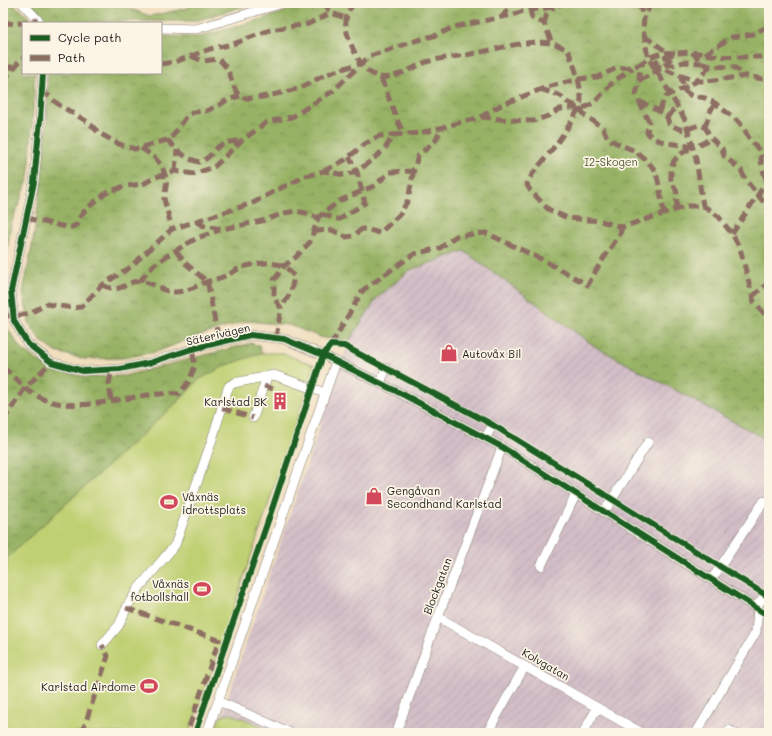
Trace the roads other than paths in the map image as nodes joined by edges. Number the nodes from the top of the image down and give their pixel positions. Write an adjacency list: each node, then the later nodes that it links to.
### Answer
1 (22, 3): 3 (street)
2 (283, 3): 4 (street)
3 (39, 22)
4 (162, 28)
5 (43, 74): 6 (street, Säterivägen)
6 (336, 362): 9 (street, Säterivägen); 10 (street)
7 (386, 368): 9 (street)
8 (267, 377): 10 (street); 11 (street); 25 (street)
9 (380, 383): 13 (street, Säterivägen)
10 (325, 394): 27 (street)
11 (253, 418)
12 (493, 425): 13 (street)
13 (485, 438): 15 (street, Säterivägen)
14 (648, 442): 18 (street)
15 (502, 448): 16 (street, Säterivägen); 24 (street, Blockgatan)
16 (576, 494): 18 (street, Säterivägen); 19 (street)
17 (764, 501): 20 (street)
18 (604, 512): 20 (street, Säterivägen)
19 (541, 566)
20 (712, 579): 22 (street, Säterivägen)
21 (765, 595): 22 (street)
22 (757, 608): 23 (street, Säterivägen); 36 (street)
23 (769, 616)
24 (438, 617): 26 (street, Kolvgatan); 32 (street, Blockgatan)
25 (102, 645)
26 (525, 666): 28 (street, Kolvgatan); 33 (street)
27 (218, 701): 29 (street); 30 (street)
28 (597, 708): 34 (street); 35 (street, Kolvgatan)
29 (279, 731): 31 (street)
30 (207, 733)
31 (291, 733)
32 (396, 733)
33 (488, 733)
34 (583, 733)
35 (642, 733)
36 (696, 733)
37 (727, 733): 38 (street)
38 (734, 733)

